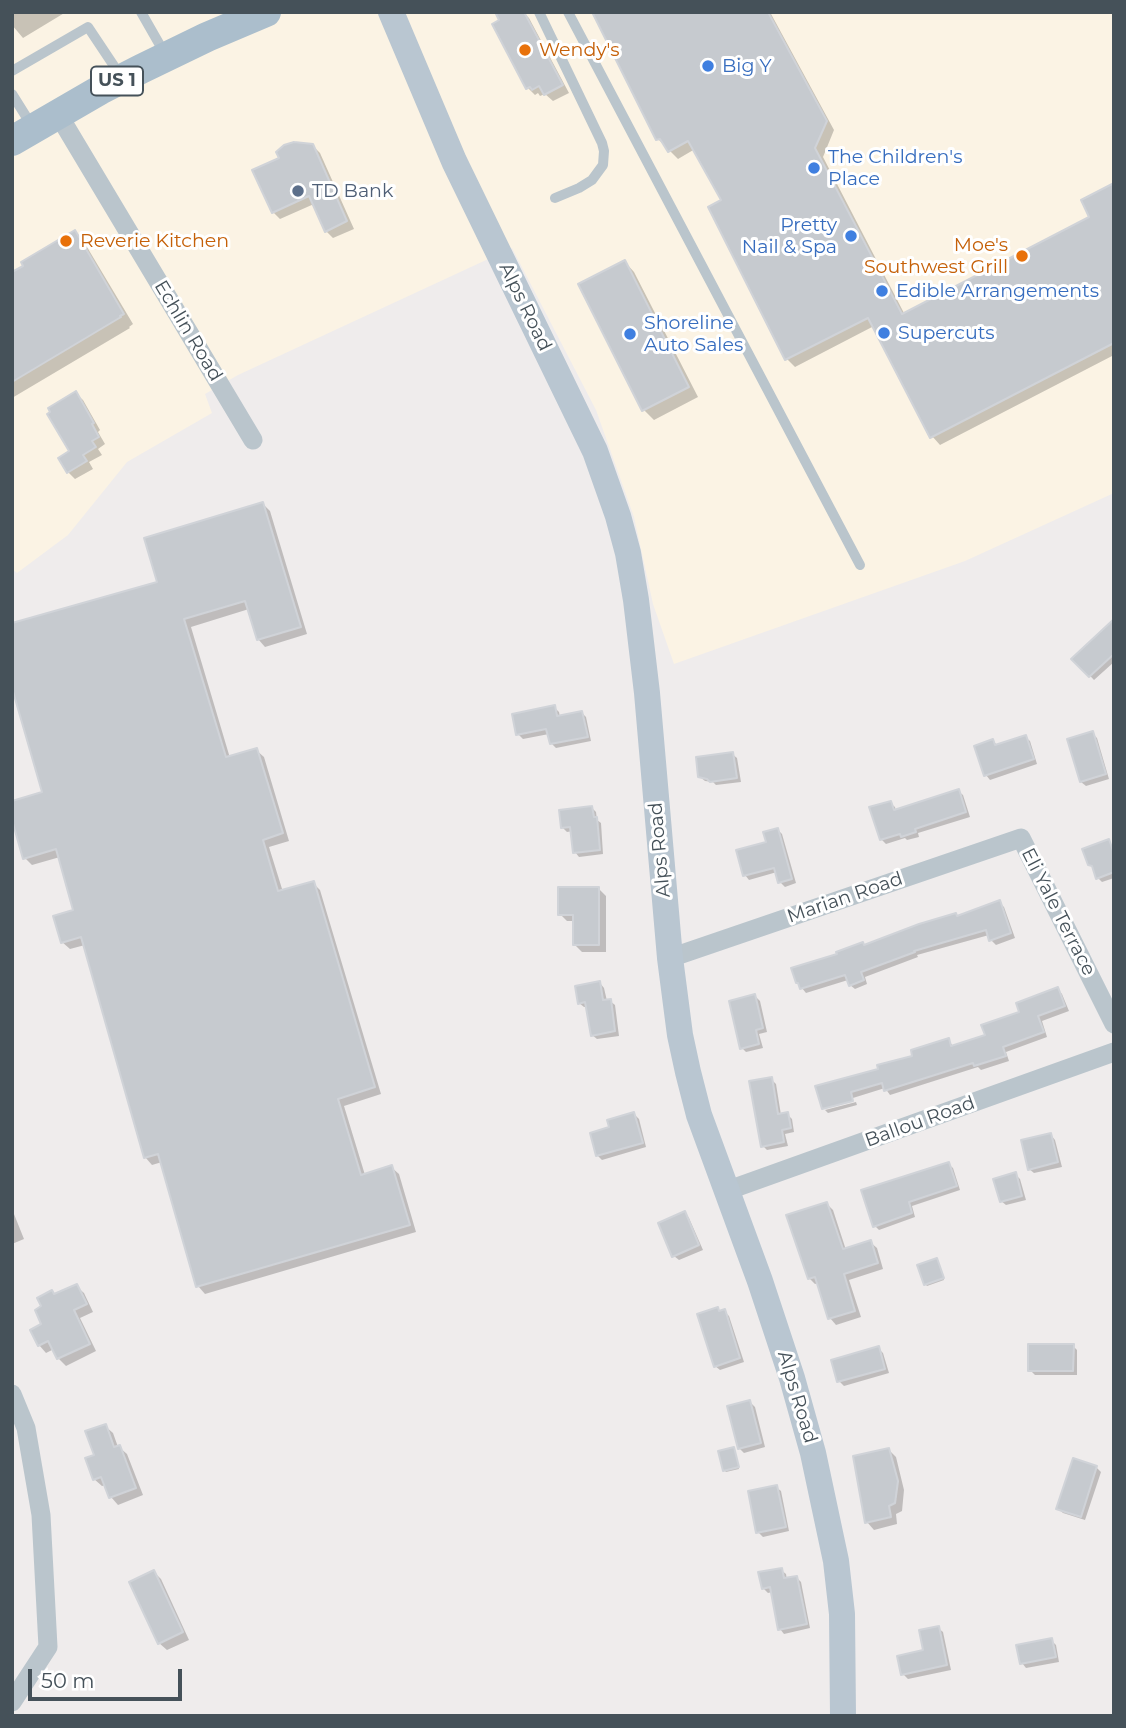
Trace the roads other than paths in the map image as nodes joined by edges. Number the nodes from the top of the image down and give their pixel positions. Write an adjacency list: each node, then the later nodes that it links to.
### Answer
1 (141, 12): 6 (lane)
2 (391, 12): 15 (street, Alps Road)
3 (539, 12): 11 (lane)
4 (568, 12): 13 (lane)
5 (247, 16): 6 (main road, US 1)
6 (167, 57): 8 (main road, US 1)
7 (12, 71): 8 (lane)
8 (123, 78): 10 (main road, US 1)
9 (12, 94): 10 (lane)
10 (35, 128): 12 (street, Echlin Road)
11 (555, 198)
12 (253, 440)
13 (860, 565)
14 (1021, 838): 15 (street, Marian Road); 16 (street, Eli Yale Terrace)
15 (670, 958): 18 (street, Alps Road)
16 (1114, 1024)
17 (1114, 1052): 18 (street, Ballou Road)
18 (726, 1191): 21 (street, Alps Road)
19 (12, 1394): 20 (street)
20 (12, 1702)
21 (843, 1716)

